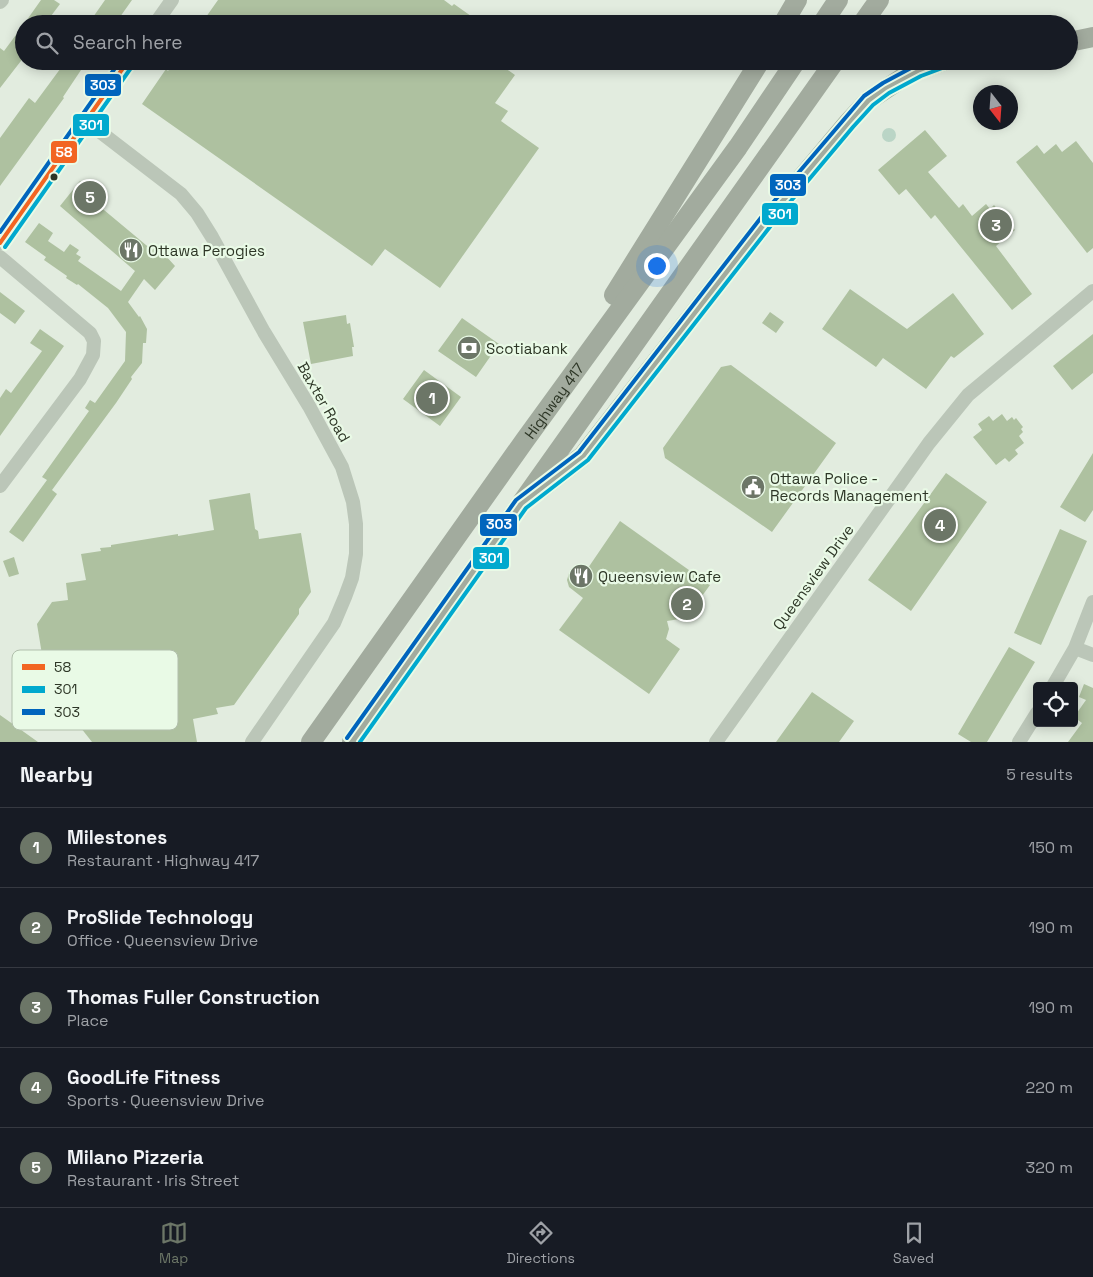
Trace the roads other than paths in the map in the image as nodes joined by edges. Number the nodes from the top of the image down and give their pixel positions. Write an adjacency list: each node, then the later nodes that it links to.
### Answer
1 (172, 0): 5 (street)
2 (797, 0): 6 (highway)
3 (838, 0): 7 (highway)
4 (879, 0): 8 (highway)
5 (161, 15)
6 (788, 15)
7 (828, 15)
8 (868, 15)
9 (1093, 37): 10 (highway)
10 (1078, 40)
11 (122, 70): 16 (street)
12 (754, 70): 20 (highway)
13 (790, 70): 20 (highway, Highway 417)
14 (829, 70): 22 (highway)
15 (920, 70): 22 (highway)
16 (86, 121): 17 (street); 28 (street, Baxter Road)
17 (0, 243)
18 (0, 257): 21 (street)
19 (1093, 291): 31 (street, Queensview Drive)
20 (525, 440): 29 (highway, Highway 417)
21 (0, 486)
22 (521, 504): 30 (highway)
23 (1093, 602): 24 (street)
24 (1075, 648): 25 (street); 26 (street)
25 (1093, 655)
26 (1055, 682)
27 (1033, 719): 32 (street)
28 (252, 742)
29 (312, 742)
30 (352, 742)
31 (716, 742)
32 (1019, 742)

